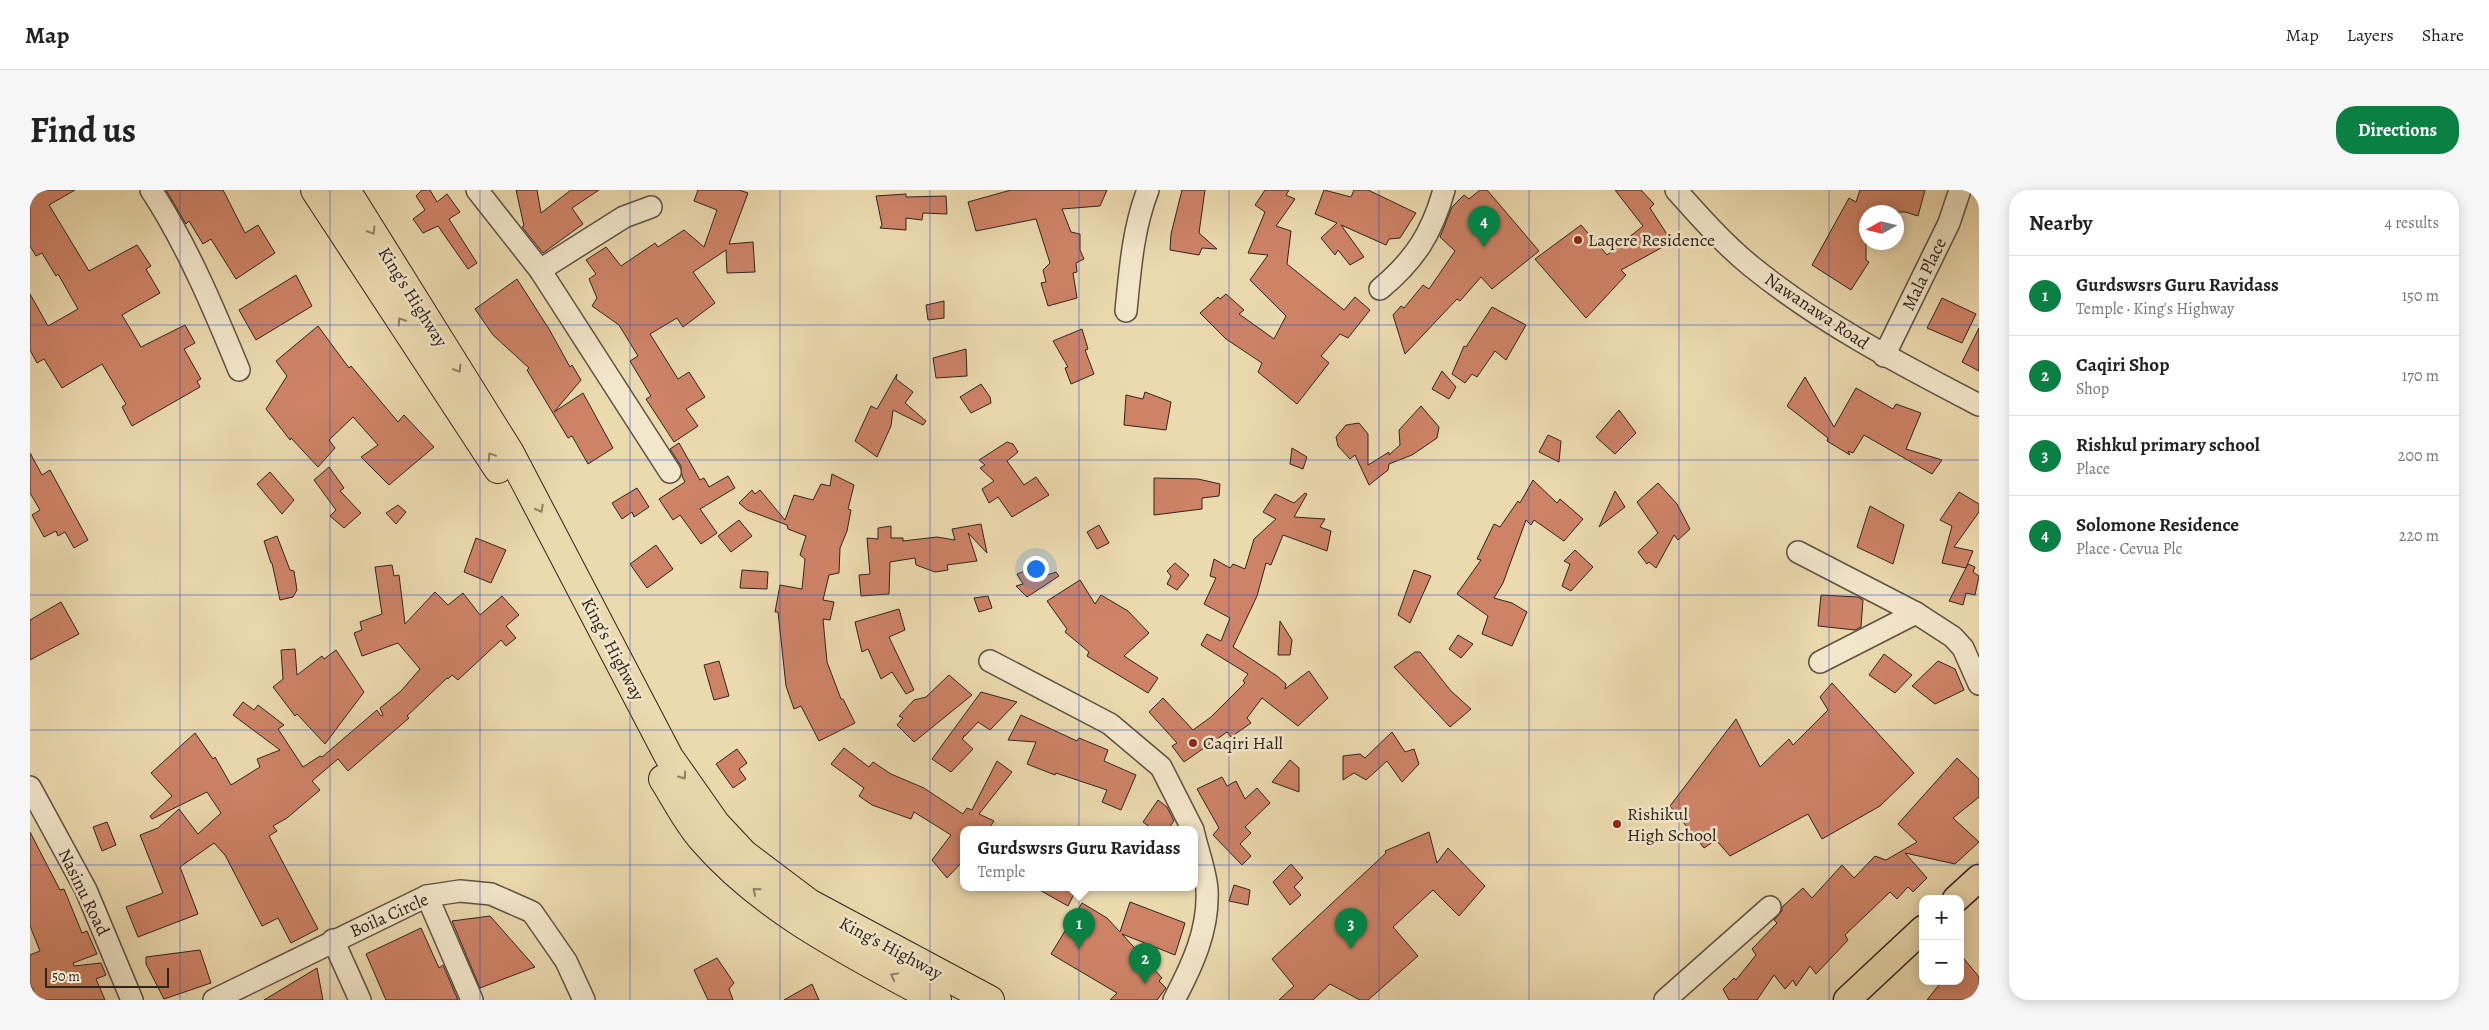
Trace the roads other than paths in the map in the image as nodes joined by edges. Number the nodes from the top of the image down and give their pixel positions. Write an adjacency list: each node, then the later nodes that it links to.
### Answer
1 (151, 190): 14 (street)
2 (315, 190): 37 (highway, King's Highway, one-way to 2)
3 (346, 190): 38 (highway, King's Highway, one-way to 38)
4 (477, 190): 10 (street)
5 (1148, 190): 12 (street)
6 (1444, 190): 11 (street)
7 (1676, 190): 13 (street, Nawanawa Road)
8 (1960, 190): 13 (street, Mala Place)
9 (652, 207): 10 (street)
10 (540, 270): 16 (street)
11 (1380, 289)
12 (1126, 311)
13 (1884, 356): 15 (street, Nawanawa Road)
14 (239, 370)
15 (1979, 405)
16 (670, 472)
17 (1798, 552): 18 (street)
18 (1916, 613): 20 (street); 21 (street)
19 (990, 661): 23 (street)
20 (1820, 662)
21 (1979, 684)
22 (30, 786): 32 (street, Nasinu Road)
23 (1191, 826)
24 (1198, 850): 39 (street)
25 (1979, 878): 26 (main road)
26 (1960, 895)
27 (427, 896): 30 (street, Boila Circle); 35 (street); 36 (street, Boila Circle)
28 (1770, 907): 40 (street)
29 (1919, 933): 41 (main road)
30 (333, 940): 31 (street, Boila Circle); 34 (street)
31 (243, 993): 33 (street, Boila Circle)
32 (132, 1000)
33 (214, 1000)
34 (360, 1000)
35 (472, 1000)
36 (584, 1000)
37 (936, 1000)
38 (990, 1000)
39 (1174, 1000)
40 (1665, 1000)
41 (1847, 1000)

